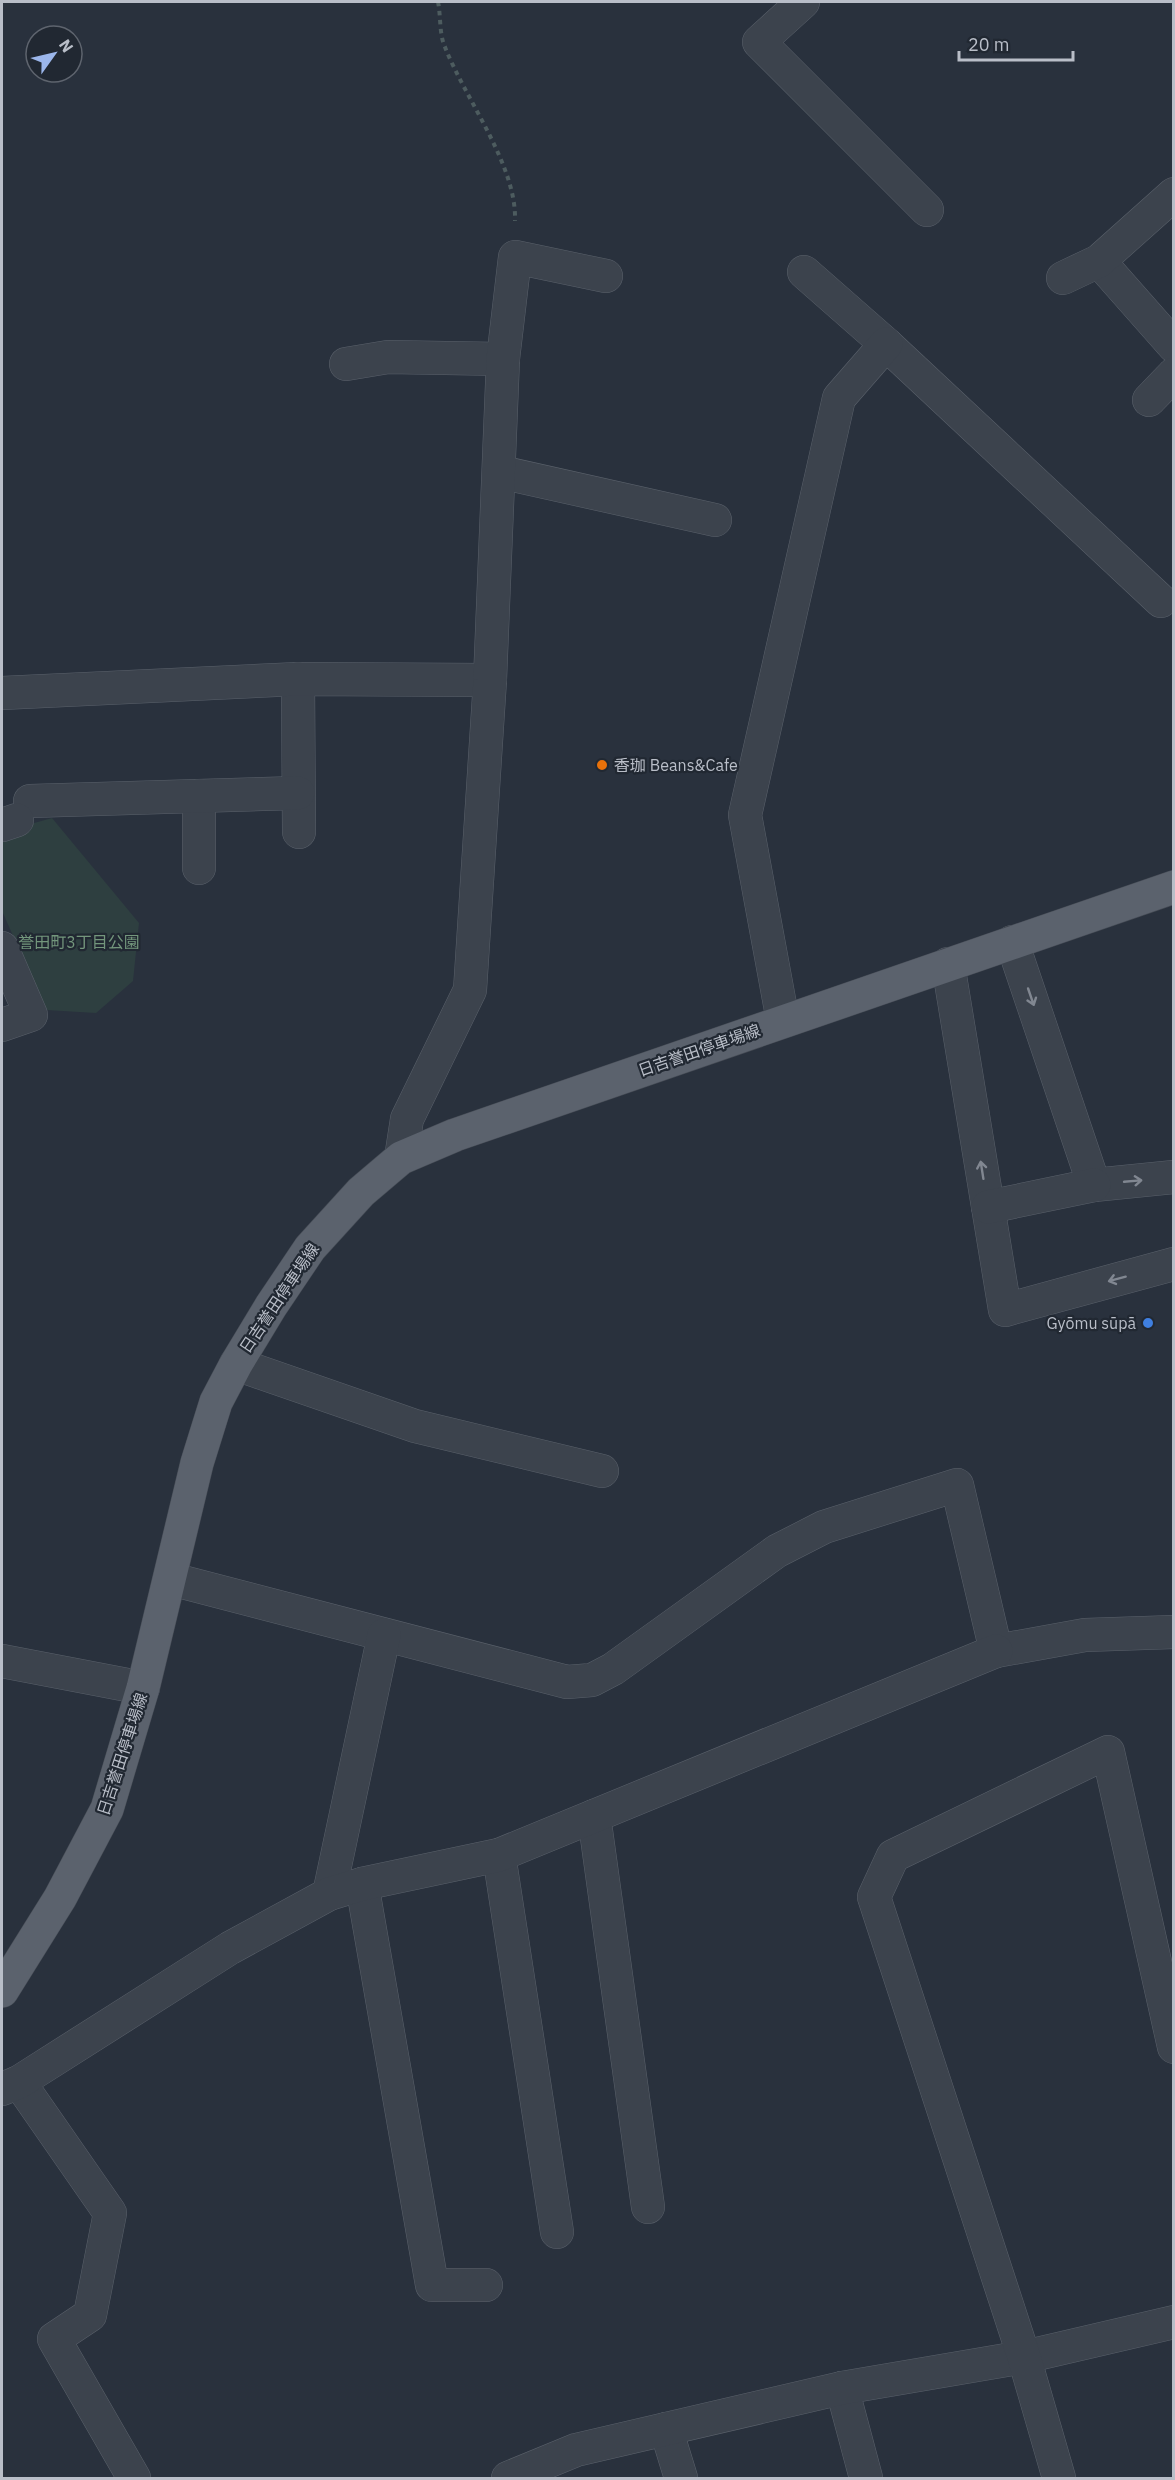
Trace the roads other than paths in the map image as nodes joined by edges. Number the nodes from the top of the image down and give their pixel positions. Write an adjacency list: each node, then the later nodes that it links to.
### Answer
1 (802, 2): 3 (street)
2 (1173, 194): 4 (street)
3 (927, 210)
4 (1099, 261): 7 (street); 9 (street)
5 (804, 272): 8 (street)
6 (606, 276): 10 (street)
7 (1063, 278)
8 (886, 344): 16 (street); 29 (street)
9 (1173, 346)
10 (503, 359): 11 (street); 14 (street)
11 (346, 364)
12 (1173, 374): 13 (street)
13 (1149, 400)
14 (500, 472): 15 (street); 18 (street)
15 (715, 520)
16 (1161, 601)
17 (298, 679): 18 (street); 19 (street); 20 (street)
18 (490, 680): 31 (street)
19 (2, 693)
20 (298, 793): 21 (street); 23 (street)
21 (199, 796): 22 (street); 24 (street)
22 (16, 815)
23 (299, 832)
24 (199, 868)
25 (1173, 888): 26 (main road, 日吉誉田停車場線)
26 (1012, 942): 28 (main road, 日吉誉田停車場線); 33 (street, one-way to 33)
27 (2, 948): 30 (street)
28 (948, 964): 29 (main road, 日吉誉田停車場線); 34 (street, one-way to 28)
29 (783, 1021): 31 (main road, 日吉誉田停車場線)
30 (2, 1025)
31 (401, 1158): 36 (main road, 日吉誉田停車場線)
32 (1173, 1177): 33 (street, one-way to 32)
33 (1094, 1185): 34 (street)
34 (988, 1207): 35 (street, one-way to 34)
35 (1173, 1264)
36 (236, 1364): 37 (street); 38 (main road, 日吉誉田停車場線)
37 (602, 1471)
38 (171, 1579): 40 (street); 43 (main road, 日吉誉田停車場線)
39 (1173, 1632): 41 (street)
40 (384, 1635): 41 (street); 47 (street)
41 (996, 1651): 44 (street)
42 (2, 1661): 43 (street)
43 (143, 1688): 48 (main road, 日吉誉田停車場線)
44 (594, 1816): 45 (street); 51 (street)
45 (499, 1855): 46 (street); 52 (street)
46 (362, 1884): 47 (street); 53 (street)
47 (328, 1894): 50 (street)
48 (2, 1991)
49 (1173, 2047): 55 (street)
50 (10, 2086): 58 (street)
51 (648, 2206)
52 (557, 2232)
53 (486, 2284)
54 (1173, 2322): 55 (street)
55 (1024, 2357): 56 (street); 62 (street)
56 (842, 2388): 57 (street); 61 (street)
57 (666, 2429): 59 (street); 60 (street)
58 (134, 2478)
59 (508, 2478)
60 (681, 2478)
61 (866, 2478)
62 (1059, 2478)

